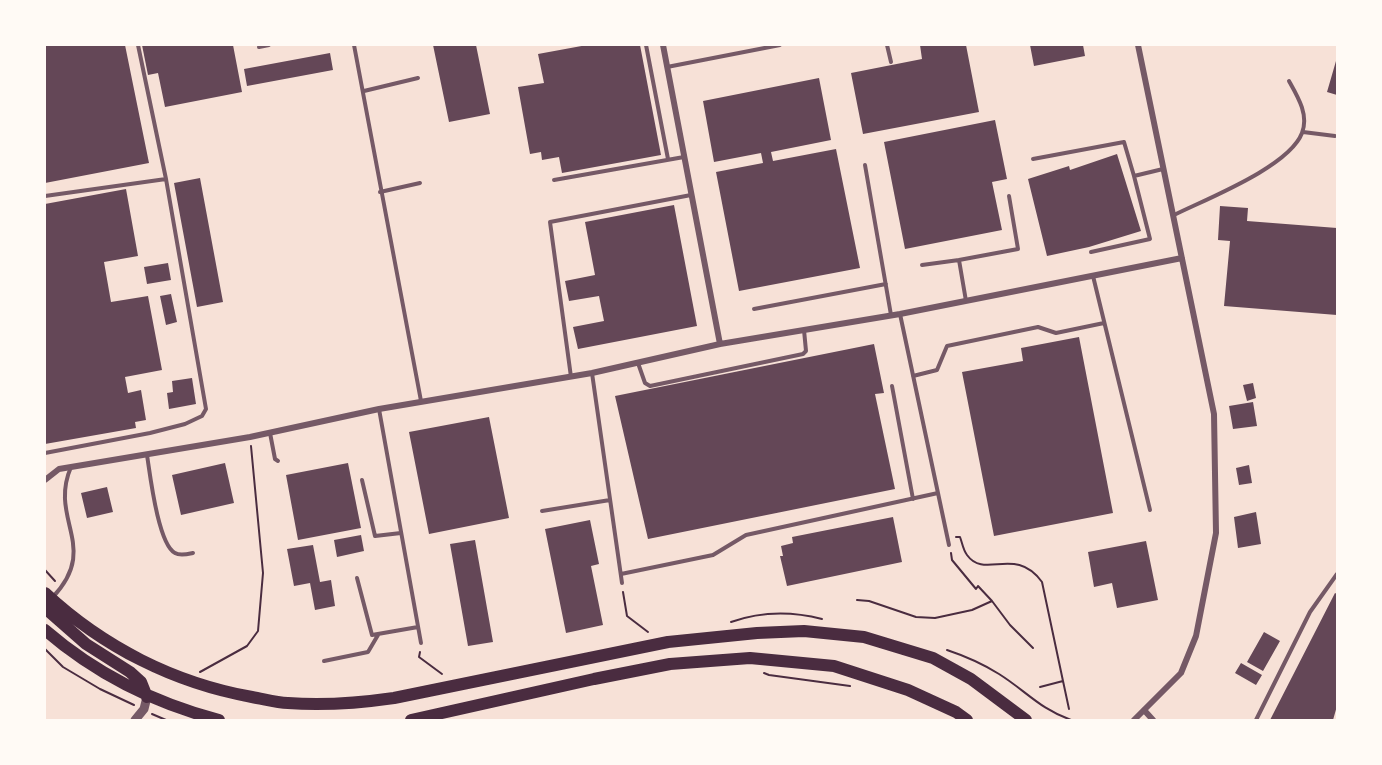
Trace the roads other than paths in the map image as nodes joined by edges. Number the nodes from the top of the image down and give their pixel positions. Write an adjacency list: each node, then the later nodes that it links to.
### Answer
1 (138, 45): 23 (lane)
2 (269, 45): 9 (lane)
3 (354, 45): 14 (lane)
4 (646, 45): 18 (lane)
5 (663, 45): 11 (street)
6 (780, 45): 11 (lane)
7 (887, 45): 10 (lane)
8 (1138, 45): 21 (street)
9 (259, 47)
10 (891, 62)
11 (667, 67): 17 (street)
12 (418, 78): 14 (lane)
13 (1289, 81): 15 (lane)
14 (363, 91): 26 (lane)
15 (1303, 132): 16 (lane); 30 (lane)
16 (1335, 136)
17 (684, 157): 18 (lane); 27 (street)
18 (668, 159): 24 (lane)
19 (1033, 159): 22 (lane)
20 (865, 165): 36 (lane)
21 (1164, 169): 22 (lane); 30 (street)
22 (1134, 176): 31 (lane)
23 (166, 178): 28 (lane); 52 (lane)
24 (554, 180)
25 (420, 183): 26 (lane)
26 (380, 192): 49 (lane)
27 (691, 195): 43 (street); 47 (lane)
28 (45, 196)
29 (1009, 196): 33 (lane)
30 (1174, 215): 32 (street)
31 (1091, 252)
32 (1182, 258): 35 (street); 77 (street)
33 (959, 260): 34 (lane); 37 (lane)
34 (922, 265)
35 (1093, 276): 37 (street); 41 (lane)
36 (886, 284): 38 (lane); 40 (lane)
37 (967, 301): 39 (street)
38 (754, 309)
39 (900, 314): 40 (street); 46 (lane)
40 (891, 315): 42 (street)
41 (1104, 323): 46 (lane); 61 (lane)
42 (804, 330): 43 (street); 44 (lane)
43 (720, 344): 44 (street)
44 (638, 363): 45 (street)
45 (592, 373): 47 (street); 60 (lane)
46 (913, 376): 58 (lane)
47 (571, 377): 49 (street)
48 (892, 386): 59 (lane)
49 (421, 402): 50 (street)
50 (379, 409): 51 (street); 63 (lane)
51 (270, 433): 53 (street); 54 (lane)
52 (45, 453)
53 (147, 455): 55 (street); 65 (lane)
54 (278, 461)
55 (71, 467): 56 (street); 70 (lane)
56 (45, 480)
57 (362, 480): 63 (lane)
58 (938, 494): 59 (lane); 64 (lane)
59 (913, 499): 66 (lane)
60 (610, 500): 62 (lane); 66 (lane)
61 (1150, 510)
62 (542, 511)
63 (401, 533): 71 (lane)
64 (949, 545)
65 (194, 553)
66 (621, 574): 69 (lane)
67 (1337, 574): 85 (lane)
68 (357, 578): 73 (lane)
69 (622, 583)
70 (47, 605): 76 (highway); 78 (highway)
71 (418, 627): 73 (lane); 74 (lane)
72 (45, 630): 76 (highway)
73 (378, 635): 75 (lane)
74 (421, 643)
75 (324, 661)
76 (147, 697): 79 (street); 80 (highway)
77 (1144, 711): 83 (street); 84 (street)
78 (1027, 719)
79 (135, 720)
80 (219, 720)
81 (411, 720): 82 (highway)
82 (967, 720)
83 (1134, 720)
84 (1153, 720)
85 (1256, 720)

